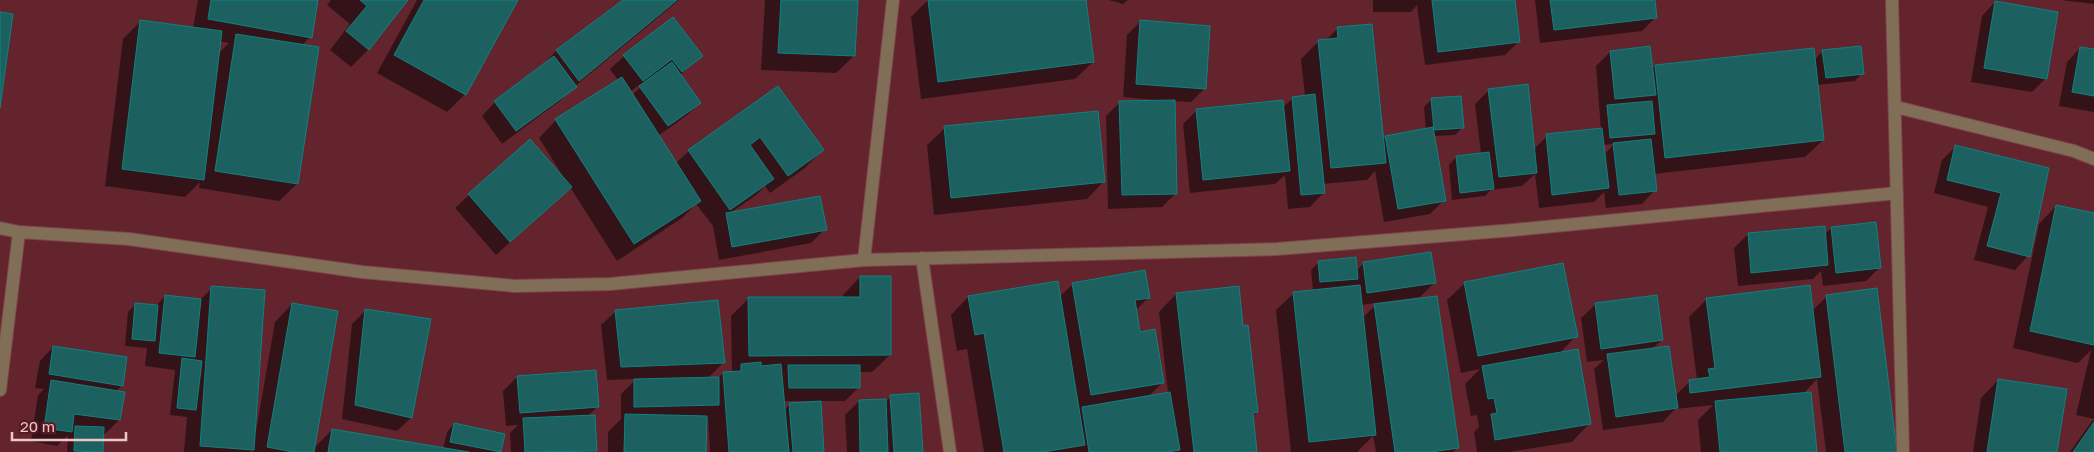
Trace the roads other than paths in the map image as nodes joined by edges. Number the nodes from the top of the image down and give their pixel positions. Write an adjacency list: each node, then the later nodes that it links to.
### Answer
1 (893, 0): 9 (street)
2 (1892, 0): 3 (street)
3 (1896, 107): 4 (street); 5 (street)
4 (2094, 159)
5 (1897, 193): 8 (street); 12 (street)
6 (0, 228): 7 (street)
7 (19, 232): 9 (street); 10 (street)
8 (922, 258): 9 (street); 11 (street)
9 (864, 260)
10 (0, 390)
11 (950, 452)
12 (1903, 452)

